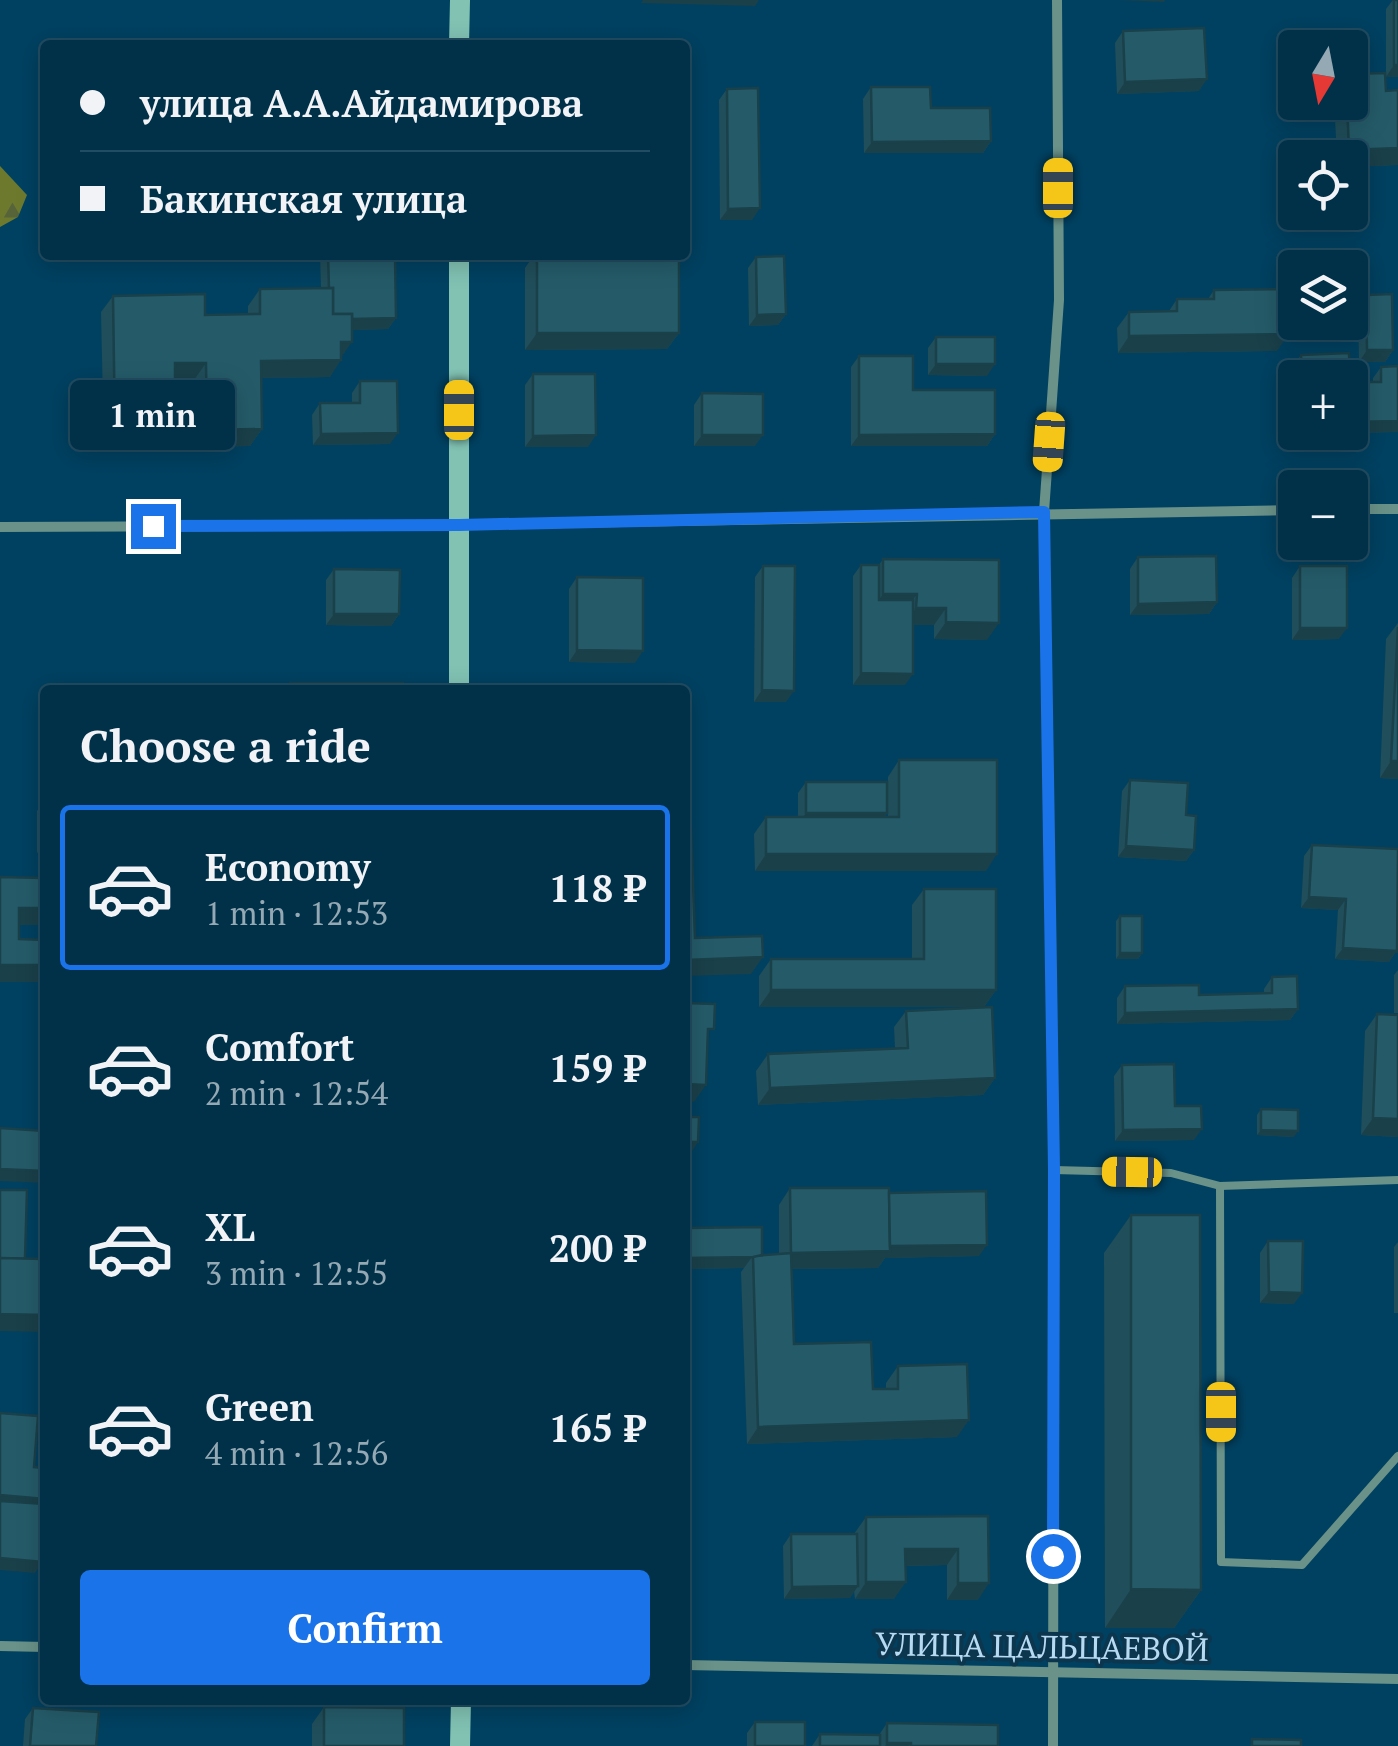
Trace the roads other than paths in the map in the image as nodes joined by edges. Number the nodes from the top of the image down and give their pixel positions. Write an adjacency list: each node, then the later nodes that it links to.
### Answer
1 (460, 0): 3 (street)
2 (1057, 0): 8 (street)
3 (460, 40)
4 (459, 260): 9 (street)
5 (1368, 509): 6 (street)
6 (1398, 509)
7 (1278, 510): 8 (street)
8 (1044, 512): 9 (street); 12 (street)
9 (459, 525): 10 (street); 11 (street)
10 (0, 526)
11 (459, 685)
12 (1054, 1170): 14 (lane); 19 (street)
13 (1398, 1180): 14 (lane)
14 (1220, 1186): 15 (lane)
15 (1398, 1456)
16 (0, 1646): 17 (street)
17 (40, 1648)
18 (690, 1665): 19 (street, УЛИЦА ЦАЛЬЦАЕВОЙ)
19 (1052, 1672): 20 (street, УЛИЦА ЦАЛЬЦАЕВОЙ); 23 (street)
20 (1398, 1679)
21 (461, 1705): 22 (street)
22 (460, 1746)
23 (1053, 1746)

